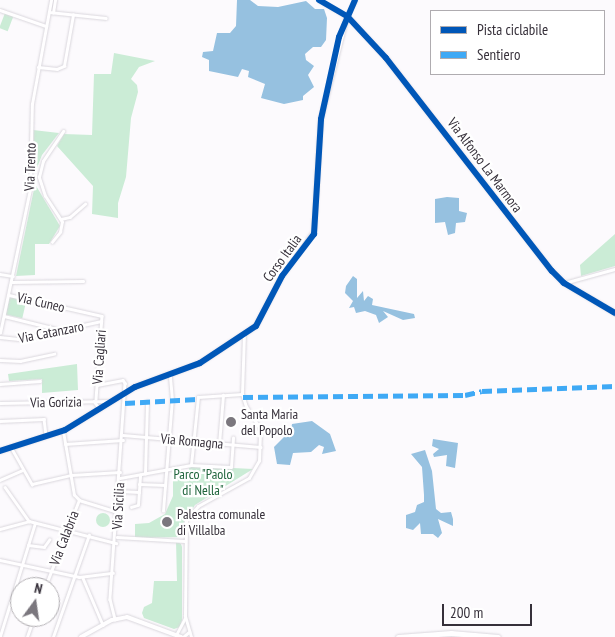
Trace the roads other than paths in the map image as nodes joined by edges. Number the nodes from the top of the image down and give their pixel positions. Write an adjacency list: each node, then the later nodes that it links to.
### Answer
1 (51, 0): 6 (street, Via Trento)
2 (56, 0): 7 (street)
3 (319, 0): 9 (street)
4 (355, 0): 9 (street)
5 (0, 10): 11 (street)
6 (48, 12): 7 (street); 11 (street, Via Trento)
7 (53, 13): 8 (street)
8 (73, 15): 10 (street); 12 (street)
9 (347, 16): 24 (street, Via Alfonso La Marmora); 31 (street, Corso Italia)
10 (106, 18)
11 (46, 26): 12 (street, Via Trento)
12 (38, 67): 15 (street, Via Trento)
13 (63, 132): 14 (street)
14 (39, 180): 15 (street); 17 (street)
15 (31, 181): 21 (street, Via Trento)
16 (85, 204): 17 (street)
17 (61, 218): 18 (street)
18 (52, 242)
19 (615, 269): 24 (street)
20 (0, 274): 21 (street)
21 (13, 276): 23 (street, Via Trento)
22 (83, 281): 23 (street)
23 (12, 282): 25 (street, Via Trento)
24 (564, 283): 26 (street, Via Alfonso La Marmora)
25 (9, 295): 27 (street, Via Trento); 28 (street, Via Cuneo)
26 (615, 313)
27 (4, 316): 30 (street); 32 (street, Via Trento)
28 (102, 316): 29 (street, Via Cagliari)
29 (101, 321): 30 (street, Via Catanzaro); 38 (street, Via Cagliari)
30 (63, 330): 32 (street, Via Catanzaro)
31 (244, 334): 35 (street, Corso Italia); 40 (street)
32 (0, 335)
33 (54, 354): 34 (street)
34 (0, 360)
35 (170, 376): 39 (street, Corso Italia); 55 (street)
36 (40, 381): 37 (street)
37 (0, 384)
38 (96, 385): 39 (street); 43 (street, Via Cagliari)
39 (126, 393): 42 (street, Corso Italia); 47 (street, Via Sicilia)
40 (242, 394): 41 (street); 62 (street)
41 (223, 395): 57 (street); 59 (street)
42 (116, 398): 44 (street, Corso Italia); 47 (street)
43 (95, 400): 44 (street, Via Gorizia); 46 (street, Via Gorizia); 48 (street)
44 (110, 401): 48 (street, Corso Italia)
45 (147, 402): 53 (street)
46 (0, 403)
47 (125, 406): 51 (street, Via Sicilia)
48 (99, 408): 50 (street, Corso Italia)
49 (0, 421): 52 (street)
50 (63, 431): 52 (street, Corso Italia); 58 (street, Via Calabria)
51 (123, 435): 53 (street, Via Romagna); 56 (street, Via Sicilia)
52 (46, 436): 61 (street, Corso Italia)
53 (146, 437): 55 (street, Via Romagna); 68 (street)
54 (233, 438): 60 (street)
55 (168, 439): 57 (street, Via Romagna); 66 (street)
56 (122, 440): 58 (street); 67 (street, Via Sicilia)
57 (192, 442): 59 (street, Via Romagna); 64 (street)
58 (65, 444): 69 (street, Via Calabria)
59 (219, 444): 60 (street, Via Romagna)
60 (233, 445): 62 (street, Via Romagna); 64 (street)
61 (11, 447): 63 (street, Corso Italia); 65 (street)
62 (260, 447): 89 (street)
63 (0, 451)
64 (190, 465): 66 (street)
65 (22, 470): 69 (street); 72 (street)
66 (166, 470): 68 (street); 74 (street)
67 (120, 472): 69 (street); 71 (street, Via Sicilia)
68 (145, 474): 70 (street)
69 (72, 475): 78 (street, Via Calabria)
70 (140, 475): 71 (street); 73 (street)
71 (120, 478): 76 (street, Via Sicilia)
72 (0, 480)
73 (140, 484): 74 (street); 77 (street)
74 (165, 485): 80 (street)
75 (4, 487): 82 (street)
76 (119, 491): 77 (street); 81 (street, Via Sicilia)
77 (139, 492): 79 (street)
78 (79, 500): 81 (street); 85 (street, Via Calabria)
79 (131, 507)
80 (163, 511)
81 (118, 512): 87 (street, Via Sicilia)
82 (29, 522): 83 (street); 84 (street)
83 (35, 523): 85 (street); 91 (street)
84 (0, 529)
85 (66, 529): 86 (street); 94 (street, Via Calabria)
86 (88, 535): 90 (street); 97 (street)
87 (116, 537): 89 (street); 90 (street, Via Sicilia)
88 (49, 540): 91 (street)
89 (184, 541): 99 (street)
90 (116, 543): 95 (street, Via Sicilia)
91 (28, 545): 93 (street)
92 (0, 560): 93 (street)
93 (22, 564): 94 (street); 104 (street)
94 (51, 572): 96 (street, Via Calabria); 97 (street)
95 (113, 573): 98 (street); 100 (street, Via Sicilia)
96 (49, 577)
97 (75, 577): 98 (street); 105 (street)
98 (84, 578): 101 (street)
99 (186, 616): 102 (street); 103 (street)
100 (115, 619): 101 (street); 103 (street)
101 (103, 625): 106 (street)
102 (189, 632): 107 (street); 108 (street)
103 (176, 635): 107 (street)
104 (0, 636)
105 (53, 637)
106 (80, 637)
107 (182, 637)
108 (191, 637)
109 (398, 637): 110 (main road)
110 (498, 637)

